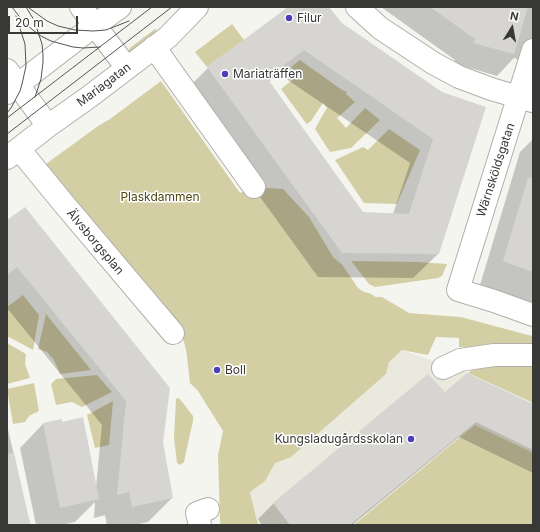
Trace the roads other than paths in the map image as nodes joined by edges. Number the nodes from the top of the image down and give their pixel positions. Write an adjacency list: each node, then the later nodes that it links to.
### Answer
1 (81, 7): 5 (street)
2 (120, 7): 5 (street)
3 (197, 7): 6 (street, Mariagatan)
4 (358, 7): 10 (street)
5 (95, 25): 8 (street); 9 (street)
6 (154, 47): 8 (street, Mariagatan); 13 (street)
7 (533, 50): 10 (street, Wärnsköldsgatan)
8 (127, 68): 11 (street, Mariagatan)
9 (11, 83): 11 (street)
10 (526, 99): 14 (street, Wärnsköldsgatan)
11 (48, 126): 12 (street, Mariagatan)
12 (13, 154): 15 (street, Älvsborgsplan)
13 (254, 187)
14 (533, 315)
15 (173, 333)
16 (533, 355): 17 (street)
17 (443, 368)

